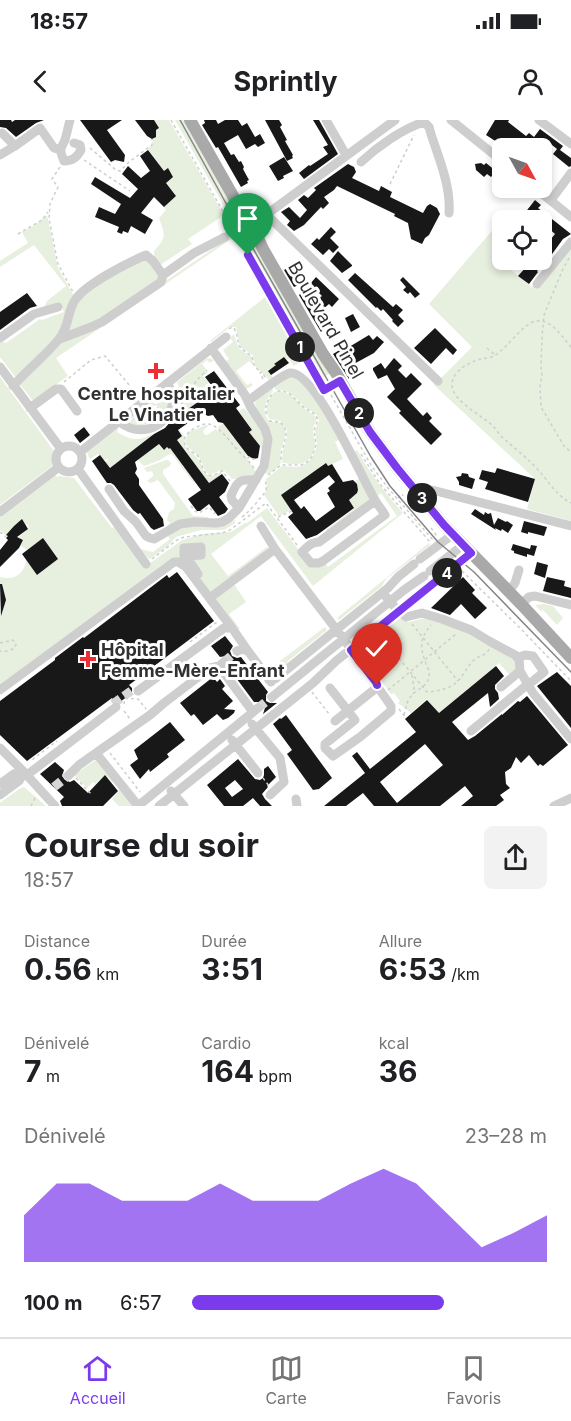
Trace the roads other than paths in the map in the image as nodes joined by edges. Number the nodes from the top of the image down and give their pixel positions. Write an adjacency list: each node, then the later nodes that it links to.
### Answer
1 (70, 120): 12 (street)
2 (190, 120): 23 (main road, Boulevard Pinel)
3 (326, 120): 15 (street)
4 (395, 120): 15 (street)
5 (452, 120): 13 (street)
6 (539, 120): 9 (street)
7 (424, 121): 16 (street); 20 (street)
8 (2, 133): 10 (street)
9 (571, 144)
10 (15, 146): 12 (street); 14 (street)
11 (77, 148): 12 (street)
12 (61, 150)
13 (492, 153)
14 (0, 155)
15 (346, 155): 21 (street)
16 (361, 162)
17 (571, 173): 19 (street)
18 (548, 198): 19 (street)
19 (551, 200): 22 (street)
20 (449, 213)
21 (266, 214): 23 (street); 35 (street)
22 (571, 217)
23 (252, 225): 34 (main road, Boulevard Pinel)
24 (225, 237): 26 (street)
25 (571, 242): 27 (street)
26 (163, 275): 31 (street); 31 (street)
27 (537, 284)
28 (58, 307): 30 (street)
29 (225, 335): 32 (street)
30 (0, 338)
31 (60, 339): 37 (street)
32 (211, 348): 36 (street); 39 (street)
33 (0, 367): 37 (street)
34 (340, 381): 38 (street); 49 (main road, Boulevard Pinel)
35 (438, 381)
36 (167, 383): 42 (street); 42 (street)
37 (13, 386): 40 (street)
38 (324, 390): 39 (street); 50 (street)
39 (248, 401): 47 (street)
40 (30, 408): 41 (street); 43 (street)
41 (78, 411)
42 (120, 422): 44 (street)
43 (61, 449): 44 (street); 45 (street)
44 (80, 452): 46 (street)
45 (59, 468): 46 (street); 52 (street)
46 (78, 469): 61 (street)
47 (257, 476): 51 (street); 51 (street)
48 (109, 489): 51 (street)
49 (422, 497): 54 (street); 56 (main road, Boulevard Pinel)
50 (375, 501): 55 (street); 57 (street)
51 (239, 508)
52 (0, 512)
53 (261, 526): 58 (street)
54 (571, 526)
55 (330, 534): 57 (street); 57 (street)
56 (452, 535): 59 (main road, Boulevard Pinel); 63 (street)
57 (341, 548)
58 (275, 549): 65 (street); 71 (street)
59 (467, 549): 64 (main road, Boulevard Pinel); 66 (street); 69 (street)
60 (188, 559): 65 (street)
61 (146, 564)
62 (519, 570): 64 (street)
63 (383, 592): 66 (street); 71 (street)
64 (508, 592): 67 (main road, Boulevard Pinel)
65 (209, 596): 70 (street); 85 (street)
66 (390, 601): 69 (street); 72 (street)
67 (521, 604): 68 (street); 77 (main road, Boulevard Pinel)
68 (571, 605)
69 (398, 611): 73 (street); 76 (street)
70 (232, 628): 75 (street); 84 (street)
71 (336, 630): 72 (street); 79 (street)
72 (343, 640): 73 (street); 79 (street)
73 (351, 650): 81 (street); 90 (street)
74 (237, 651): 75 (street)
75 (248, 651): 79 (street)
76 (518, 658): 78 (street); 80 (street)
77 (571, 658)
78 (520, 671): 80 (street); 82 (street)
79 (269, 680)
80 (528, 684): 91 (street); 93 (street)
81 (376, 686): 87 (street); 87 (street)
82 (501, 687)
83 (330, 688): 87 (street)
84 (136, 689)
85 (0, 690)
86 (115, 706): 97 (street)
87 (348, 711): 89 (street)
88 (253, 712): 90 (street); 92 (street); 96 (street)
89 (335, 721)
90 (256, 728): 94 (street); 102 (street)
91 (471, 730)
92 (227, 733): 94 (street); 101 (street)
93 (571, 739)
94 (236, 745): 98 (street); 103 (street)
95 (0, 748): 97 (street)
96 (96, 753): 99 (street); 106 (street)
97 (26, 773): 100 (street); 104 (street); 107 (street)
98 (258, 773)
99 (70, 774)
100 (0, 784)
101 (166, 784): 103 (street); 106 (street)
102 (272, 793)
103 (174, 794): 108 (street); 109 (street)
104 (0, 795)
105 (571, 798): 110 (street)
106 (141, 803)
107 (55, 806)
108 (159, 806)
109 (184, 806)
110 (554, 806)

